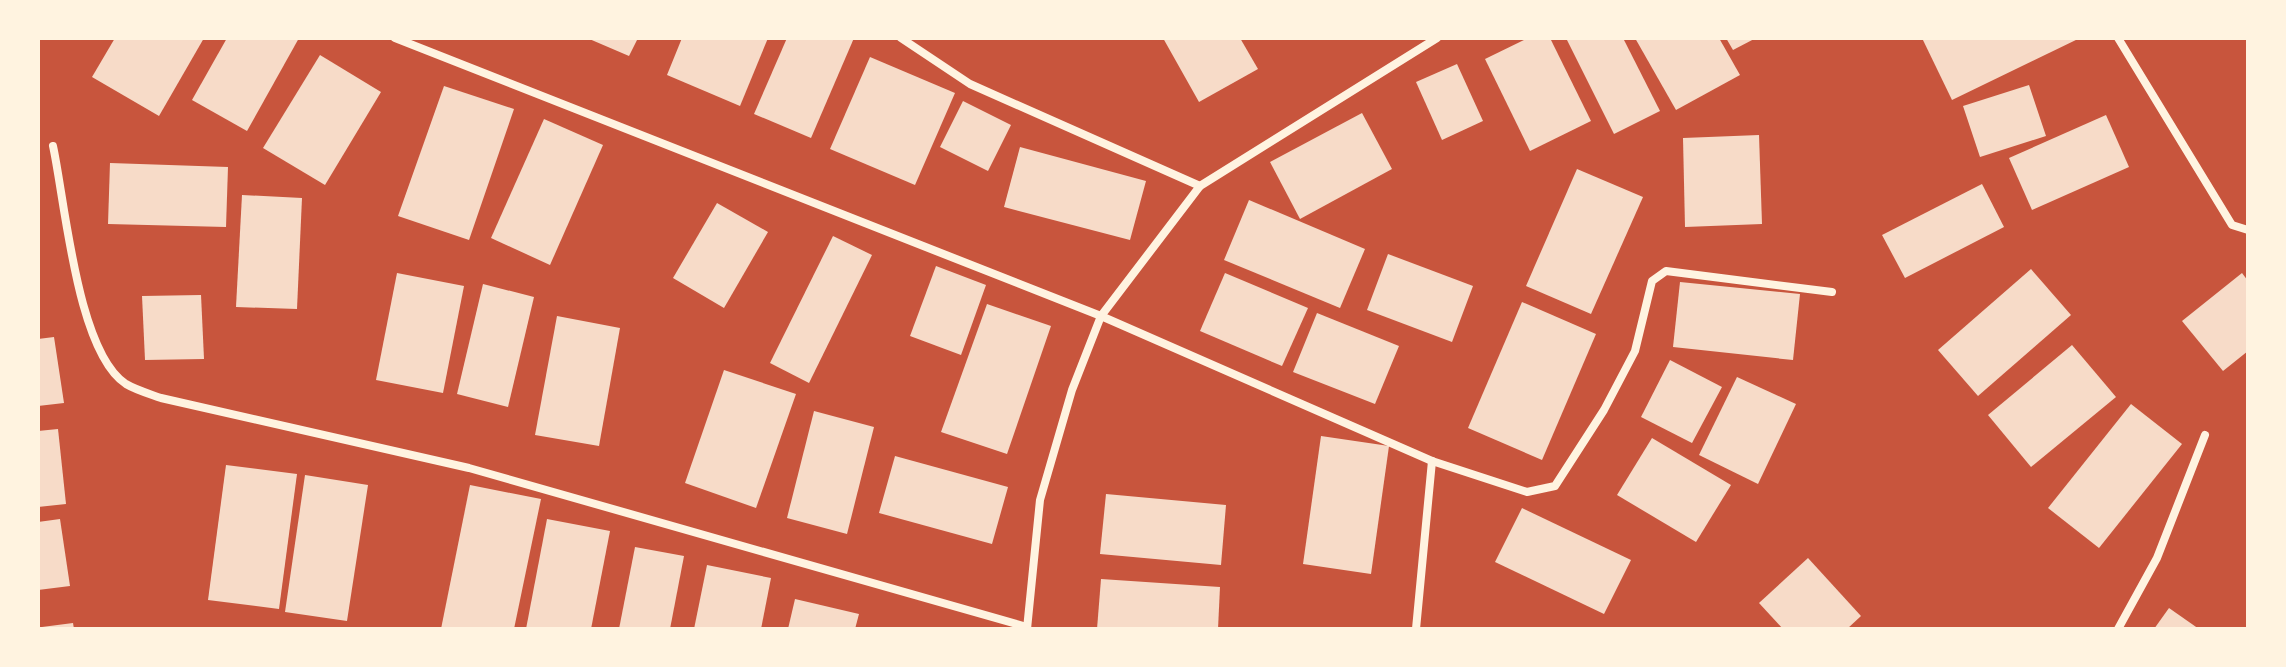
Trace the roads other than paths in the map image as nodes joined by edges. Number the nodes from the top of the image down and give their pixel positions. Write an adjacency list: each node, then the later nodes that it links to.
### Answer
1 (395, 38): 9 (street)
2 (901, 38): 6 (street)
3 (1437, 38): 6 (street)
4 (2118, 38): 7 (street)
5 (53, 146): 12 (street)
6 (1200, 186): 9 (street)
7 (2248, 230)
8 (1832, 292): 11 (street)
9 (1101, 316): 11 (street); 12 (street)
10 (2205, 435): 14 (street)
11 (1432, 461): 13 (street)
12 (1027, 628)
13 (1416, 629)
14 (2118, 629)

